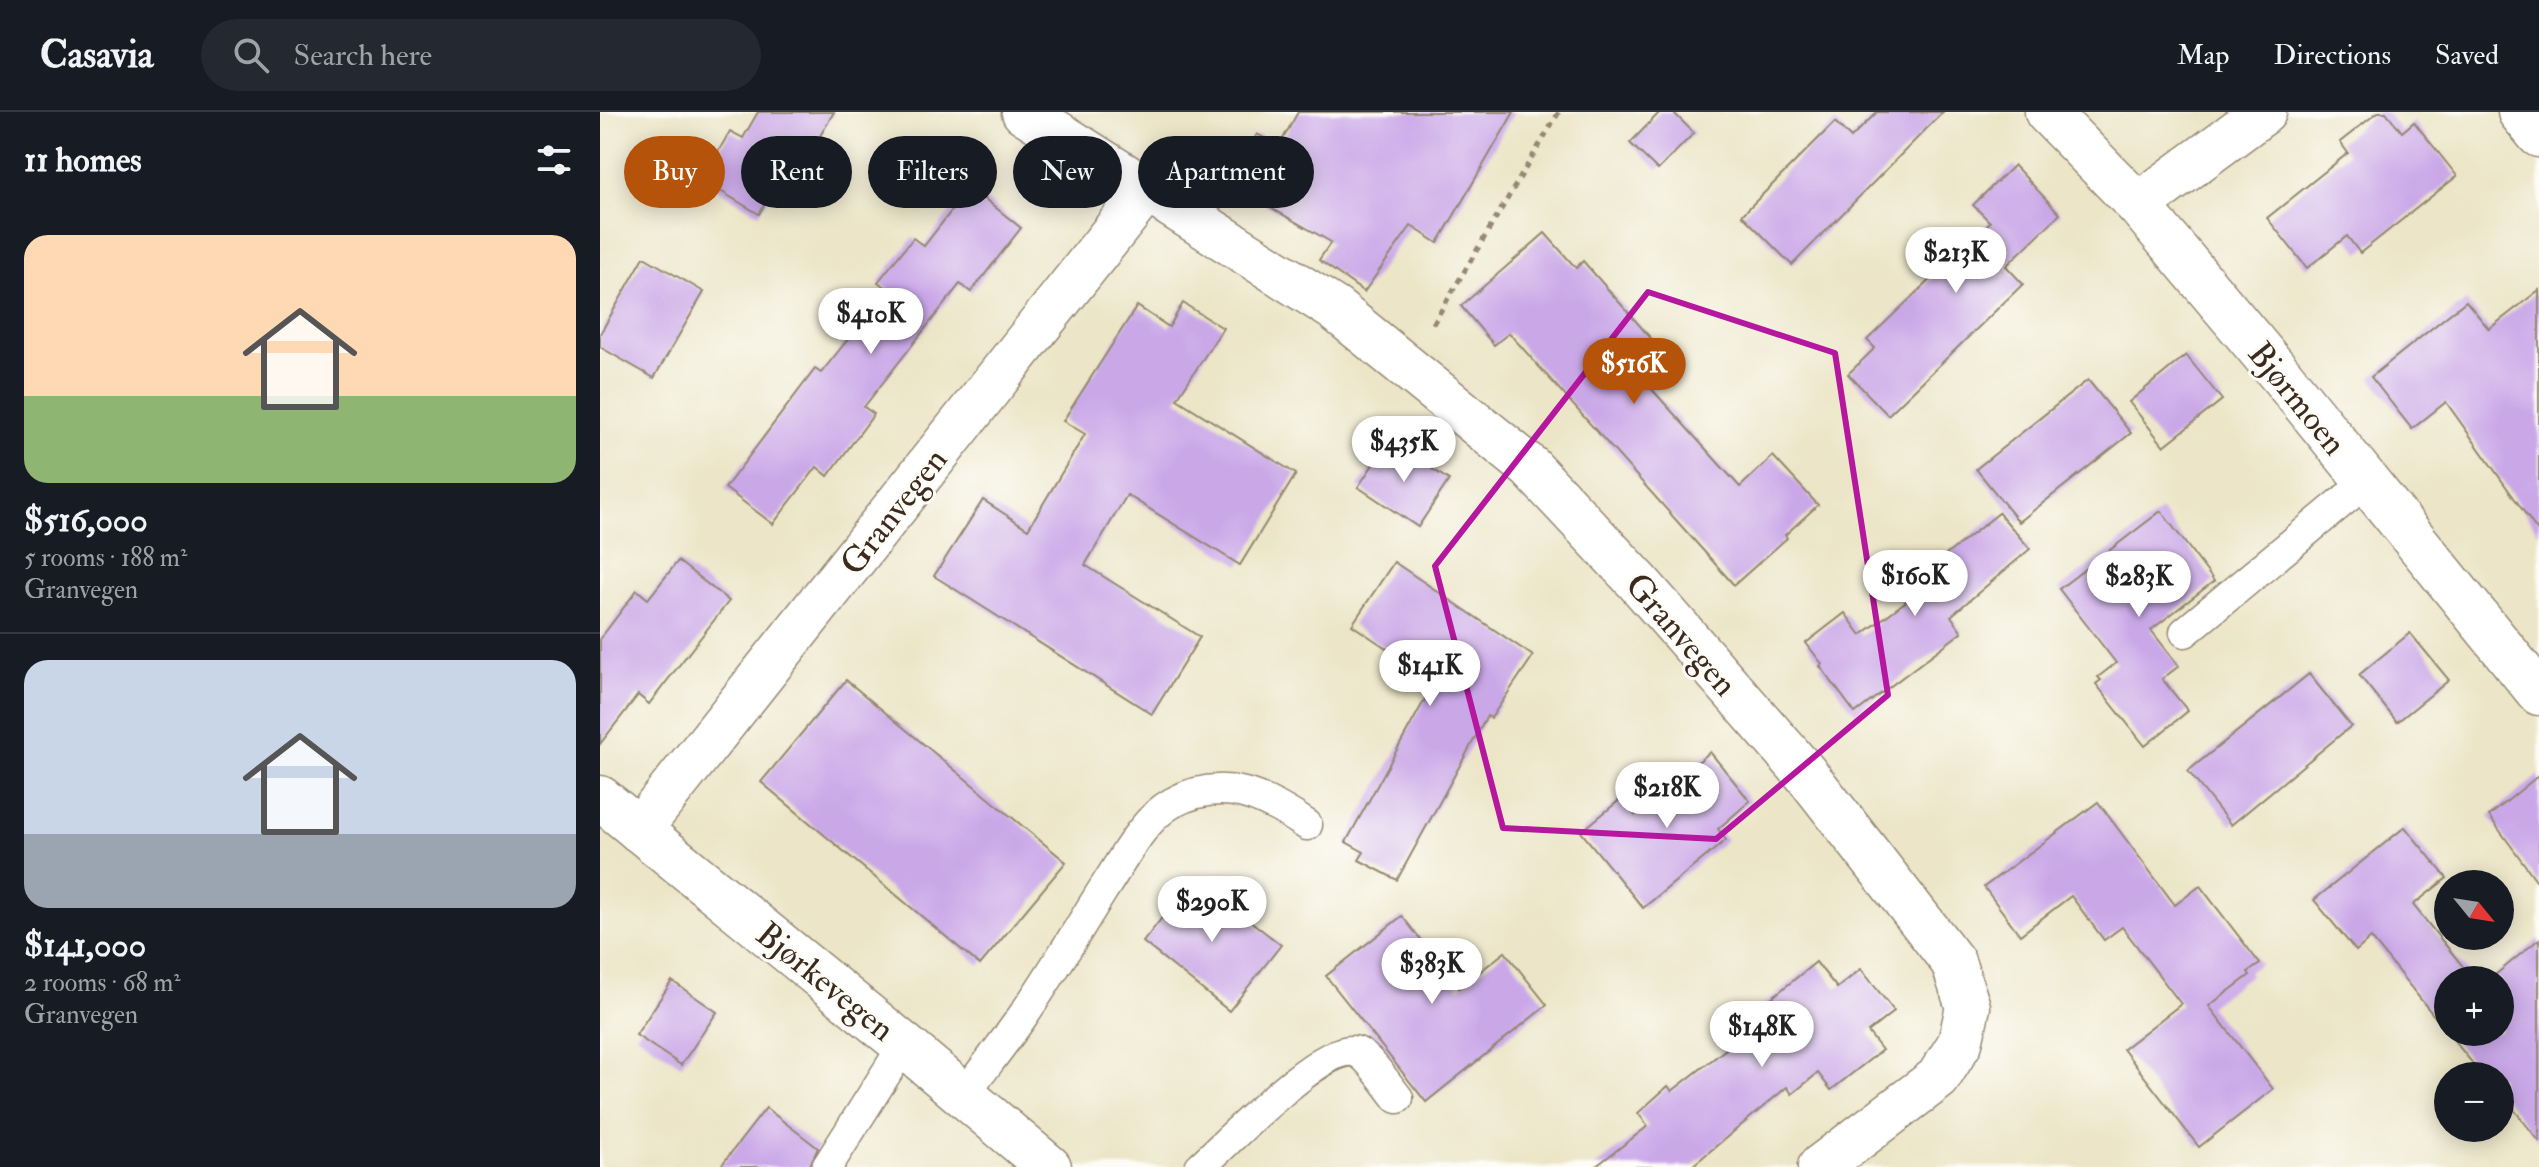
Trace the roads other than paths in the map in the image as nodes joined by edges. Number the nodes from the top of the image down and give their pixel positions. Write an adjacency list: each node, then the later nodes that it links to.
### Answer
1 (1024, 112): 6 (street, Granvegen)
2 (2047, 112): 8 (street, Bjørmoen)
3 (2264, 112): 8 (street)
4 (2520, 112): 5 (street)
5 (2539, 135)
6 (1138, 186)
7 (1138, 201): 15 (street, Granvegen)
8 (2138, 205): 10 (street, Bjørmoen)
9 (1173, 208): 22 (street, Granvegen)
10 (2366, 482): 11 (lane); 12 (street, Bjørmoen)
11 (2185, 632)
12 (2539, 693)
13 (600, 798): 15 (street, Bjørkevegen)
14 (1307, 825): 17 (lane)
15 (639, 830): 16 (street, Bjørkevegen)
16 (904, 1045): 17 (street, Bjørkevegen); 19 (lane)
17 (964, 1095): 20 (street, Bjørkevegen)
18 (1398, 1098): 21 (lane)
19 (827, 1167)
20 (1049, 1167)
21 (1200, 1167)
22 (1820, 1167)

